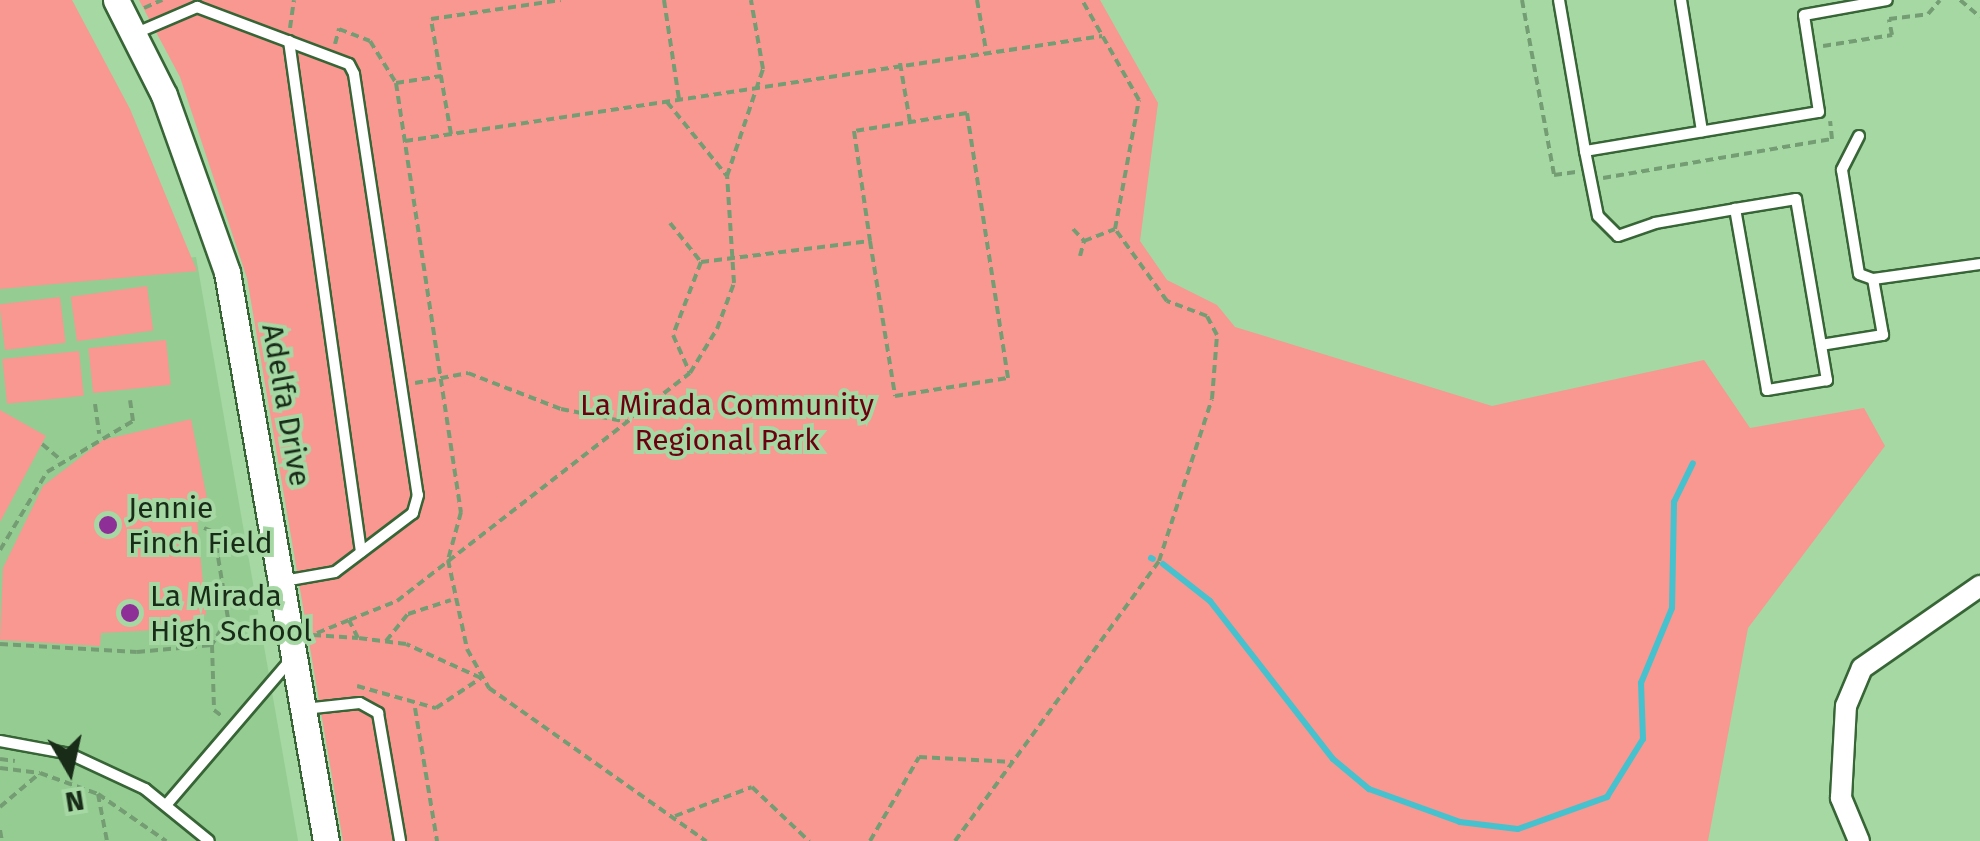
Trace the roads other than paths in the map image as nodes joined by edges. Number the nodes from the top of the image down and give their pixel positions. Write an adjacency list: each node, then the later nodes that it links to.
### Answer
1 (116, 0): 5 (street, Adelfa Drive)
2 (1559, 0): 9 (lane)
3 (1680, 0): 7 (lane)
4 (1887, 0): 7 (lane)
5 (133, 34): 6 (lane); 15 (street, Adelfa Drive)
6 (289, 41): 14 (lane); 14 (lane)
7 (1702, 131): 9 (lane)
8 (1859, 136): 12 (lane)
9 (1585, 151): 10 (lane)
10 (1735, 209): 13 (lane); 13 (lane)
11 (1980, 264): 12 (lane)
12 (1873, 280): 13 (lane)
13 (1821, 345)
14 (361, 552): 15 (lane)
15 (283, 582): 17 (street, Adelfa Drive)
16 (1980, 586): 24 (street)
17 (295, 655): 18 (street, Adelfa Drive); 20 (lane)
18 (304, 709): 22 (street, Adelfa Drive); 23 (lane)
19 (0, 740): 20 (lane)
20 (166, 804): 21 (lane)
21 (210, 841)
22 (326, 841)
23 (400, 841)
24 (1860, 841)

